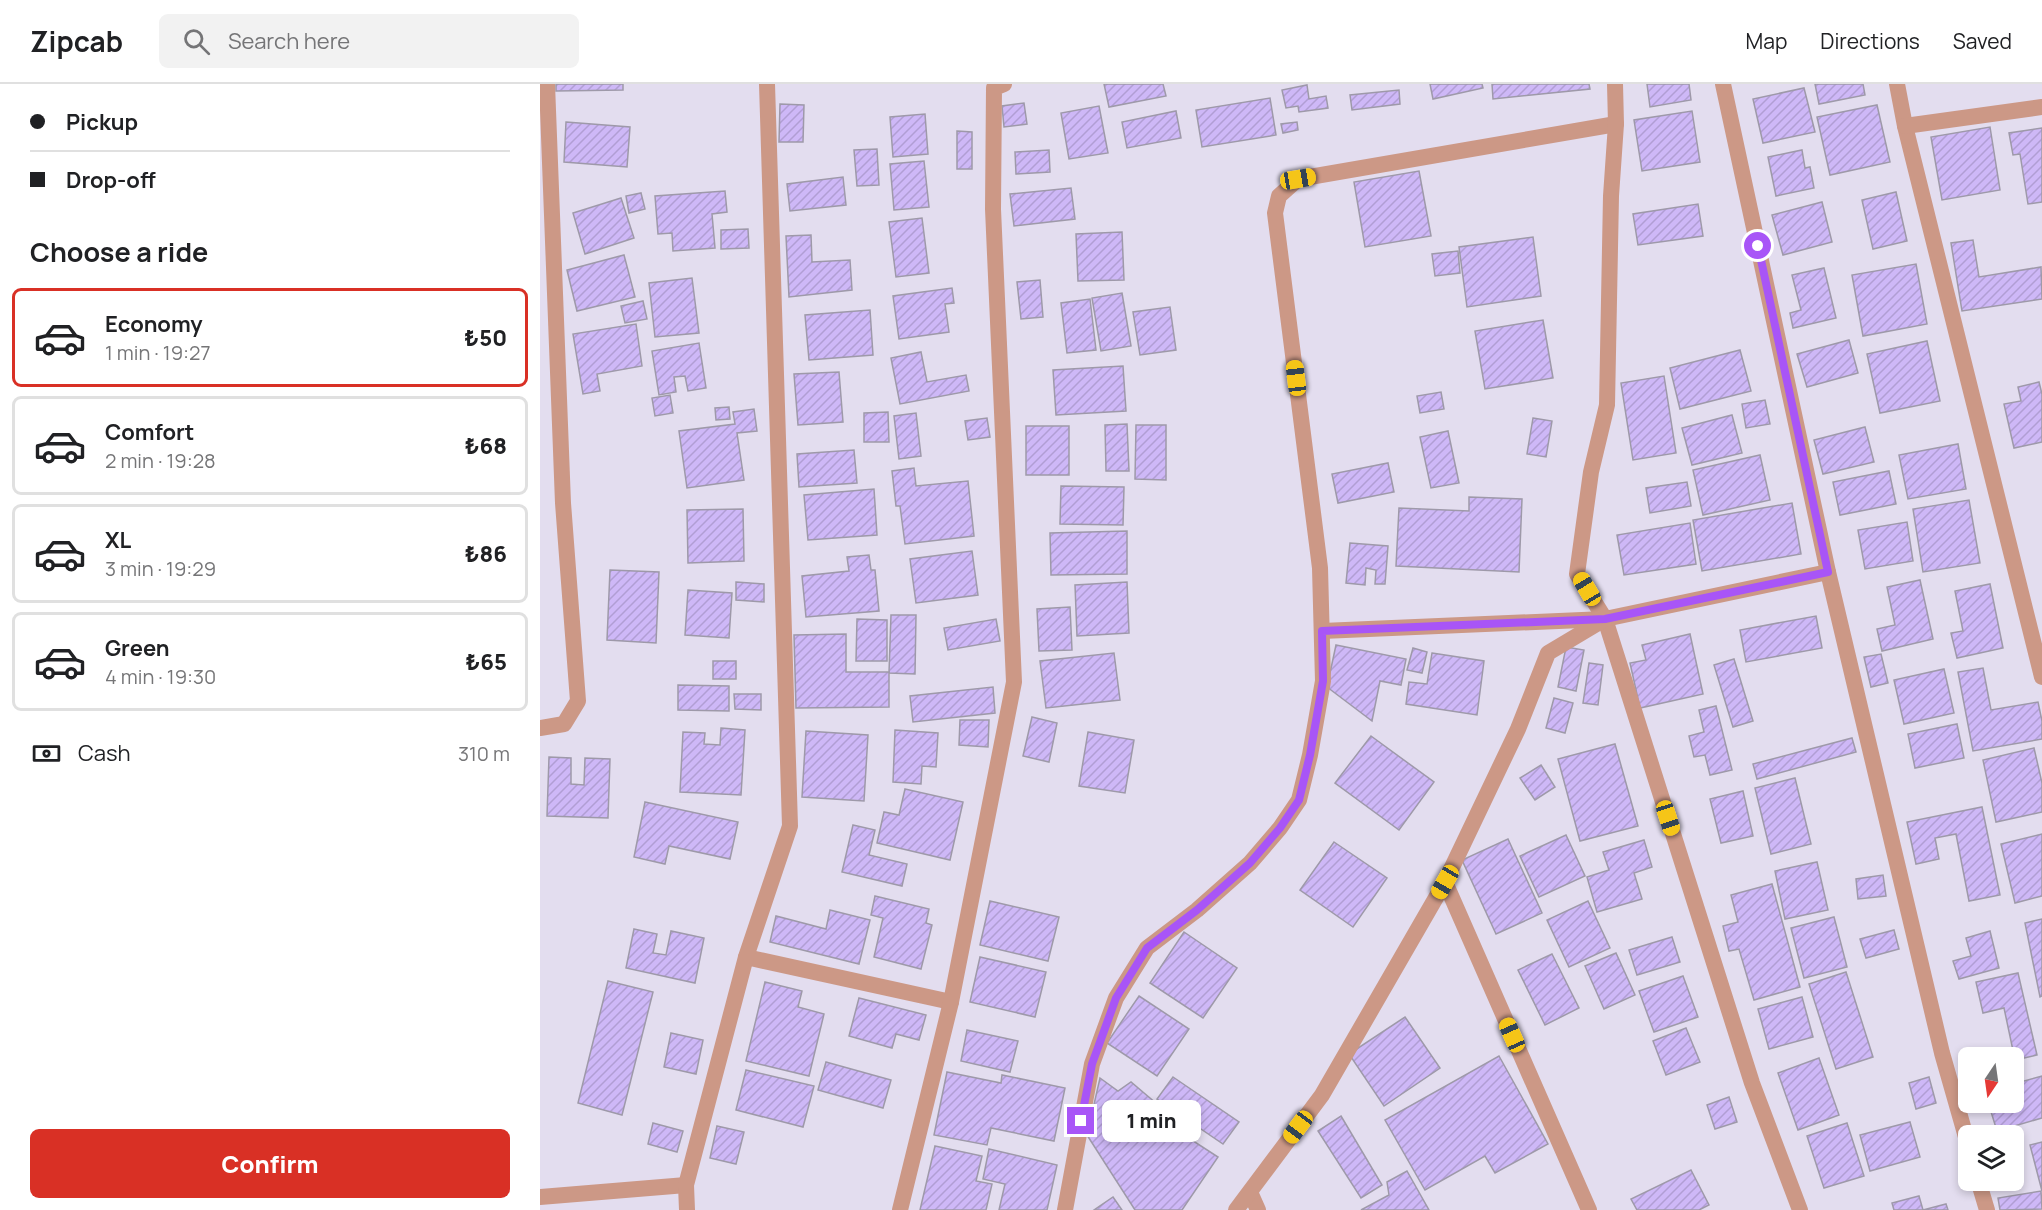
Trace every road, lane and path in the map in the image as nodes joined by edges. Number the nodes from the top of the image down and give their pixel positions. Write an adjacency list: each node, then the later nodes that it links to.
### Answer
1 (547, 84): 15 (street)
2 (767, 84): 17 (street)
3 (1004, 84): 18 (street)
4 (1615, 84): 8 (street)
5 (1722, 84): 10 (street)
6 (1897, 84): 9 (street)
7 (2042, 107): 9 (street)
8 (1616, 124): 11 (street); 12 (street)
9 (1905, 126): 13 (street)
10 (1828, 572): 11 (street); 19 (street)
11 (1605, 619): 12 (street); 16 (street); 30 (street)
12 (1322, 631): 26 (street)
13 (2040, 659): 14 (street)
14 (2042, 677)
15 (540, 728)
16 (1445, 882): 22 (street); 29 (street)
17 (746, 957): 18 (street); 20 (street)
18 (951, 1002): 25 (street)
19 (1963, 1125)
20 (686, 1185): 23 (street); 24 (street)
21 (1981, 1191): 31 (street)
22 (1250, 1192): 27 (street); 28 (street)
23 (540, 1197)
24 (687, 1210)
25 (900, 1210)
26 (1065, 1210)
27 (1236, 1210)
28 (1258, 1210)
29 (1589, 1210)
30 (1800, 1210)
31 (1987, 1210)

